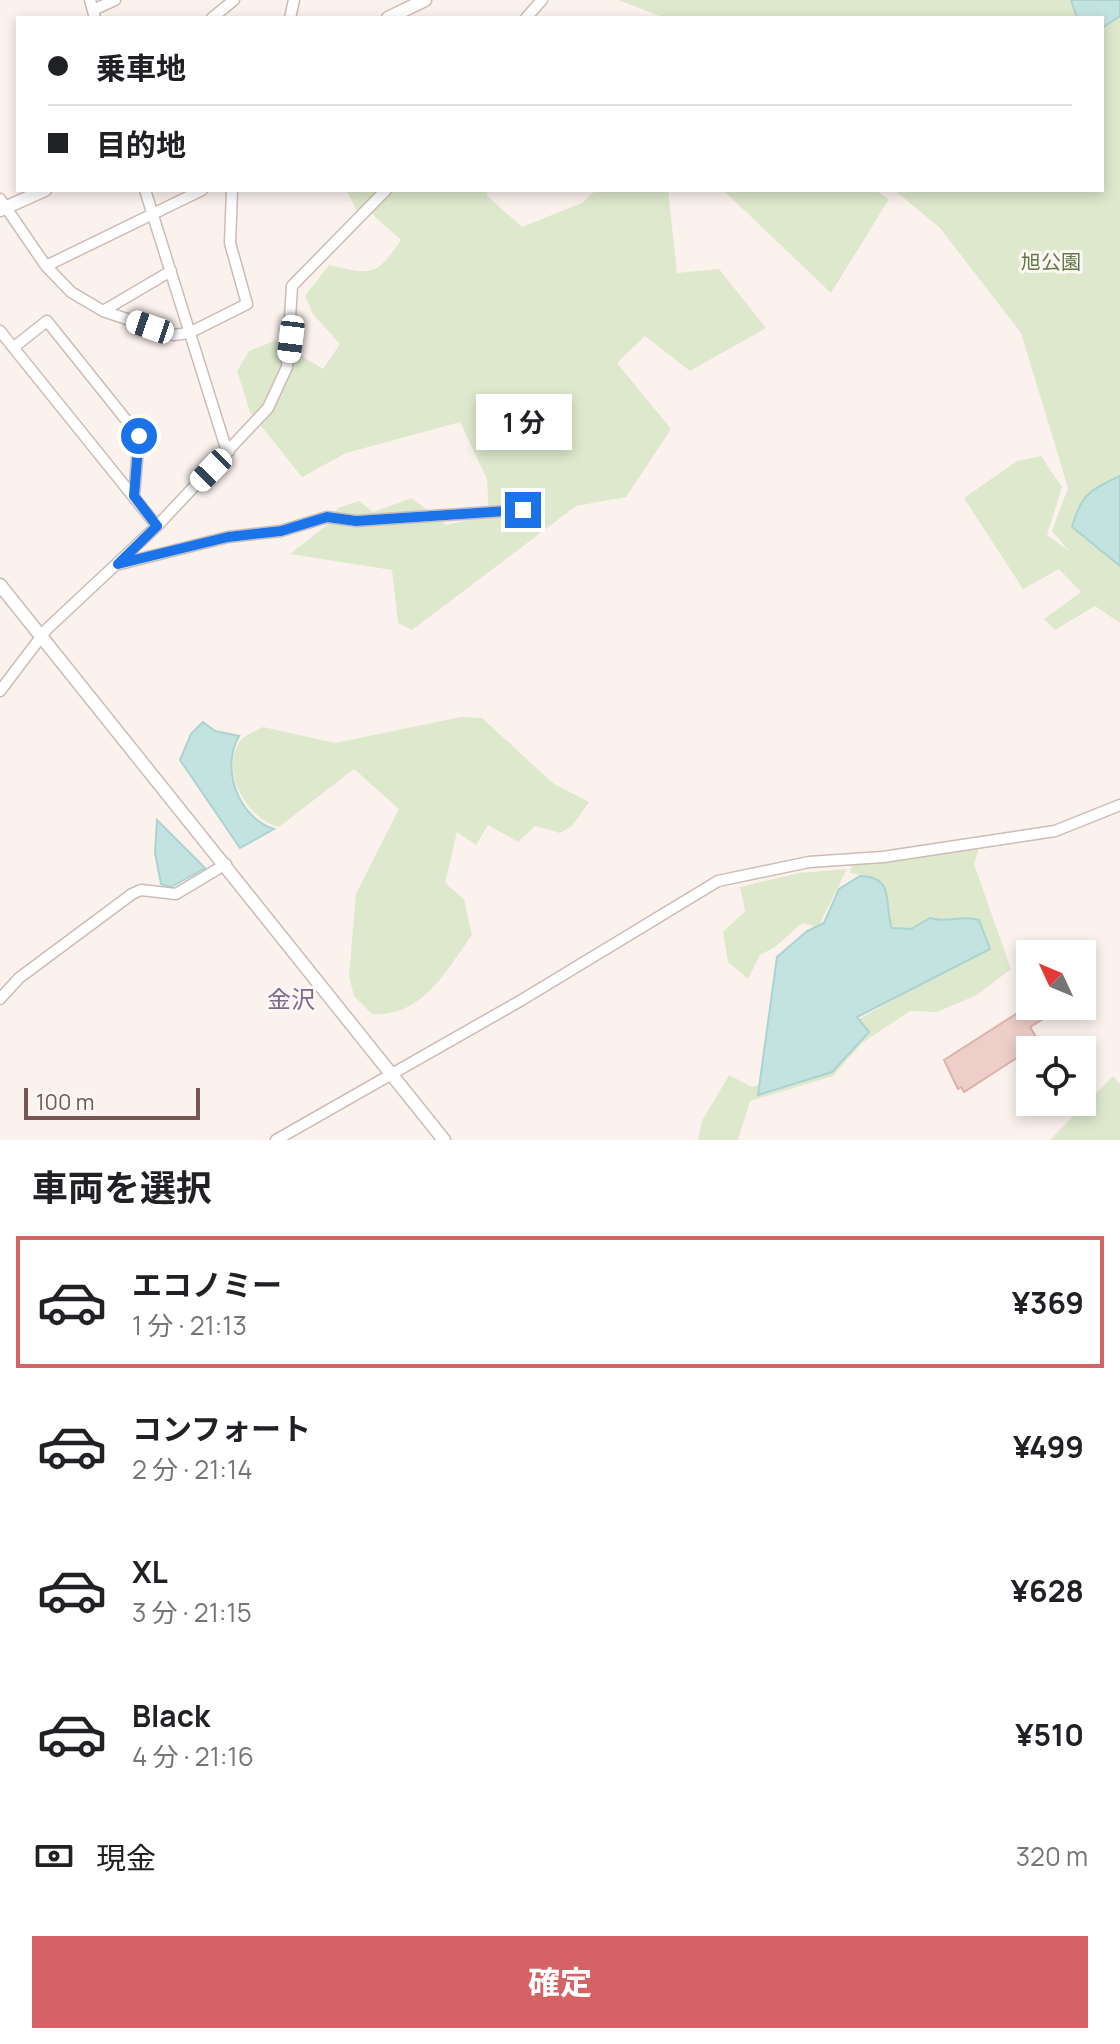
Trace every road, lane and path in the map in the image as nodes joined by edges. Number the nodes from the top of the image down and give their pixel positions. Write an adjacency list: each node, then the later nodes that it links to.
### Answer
1 (115, 0): 5 (street)
2 (234, 0): 6 (street)
3 (425, 0): 7 (street)
4 (542, 0): 8 (street)
5 (93, 9)
6 (214, 16)
7 (392, 16)
8 (528, 16)
9 (40, 192): 14 (street)
10 (146, 192): 15 (street)
11 (198, 192): 15 (street)
12 (232, 192): 20 (street)
13 (384, 192): 22 (street)
14 (2, 206): 16 (street)
15 (152, 213): 16 (street); 17 (street)
16 (46, 266): 18 (street)
17 (171, 271): 18 (street); 20 (street)
18 (103, 311): 20 (street)
19 (0, 331): 21 (street)
20 (189, 333): 22 (street)
21 (14, 347): 23 (street); 23 (street)
22 (229, 451): 25 (street)
23 (134, 496): 25 (street)
24 (523, 510): 26 (street)
25 (157, 526): 26 (street)
26 (118, 564): 28 (street)
27 (0, 585): 28 (street)
28 (42, 636): 29 (street); 31 (street)
29 (0, 691)
30 (1120, 805): 33 (street)
31 (224, 862): 32 (street); 33 (street)
32 (0, 999)
33 (391, 1075): 34 (street); 35 (street)
34 (276, 1140)
35 (444, 1140)

